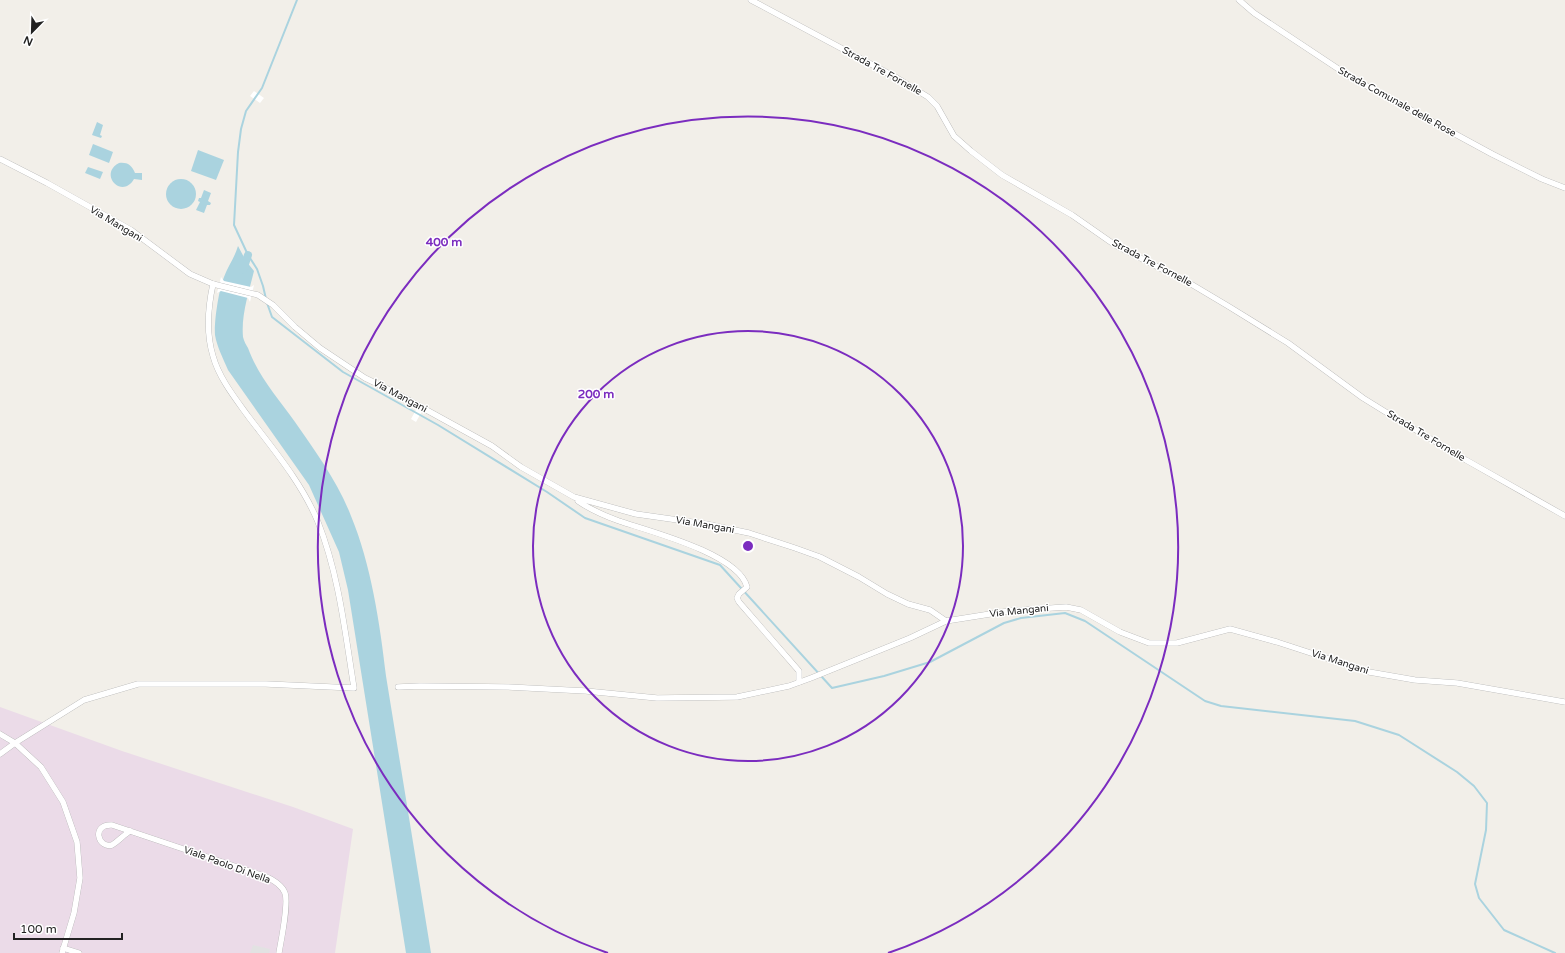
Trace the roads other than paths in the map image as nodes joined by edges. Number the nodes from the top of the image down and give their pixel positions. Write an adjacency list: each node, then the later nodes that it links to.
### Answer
1 (751, 0): 7 (street, Strada Tre Fornelle)
2 (1239, 0): 4 (street, Strada Comunale delle Rose)
3 (0, 159): 5 (street, Via Mangani)
4 (1565, 188)
5 (213, 284): 6 (street, Via Mangani); 13 (street)
6 (574, 498): 8 (street, Via Mangani); 9 (street)
7 (1565, 516)
8 (946, 621): 9 (street); 11 (street, Via Mangani)
9 (799, 682): 10 (street)
10 (398, 687)
11 (1565, 702)
12 (0, 734): 13 (street)
13 (15, 743): 14 (street); 16 (street)
14 (0, 754)
15 (130, 831): 15 (street, Viale Paolo Di Nella); 18 (street, Viale Paolo Di Nella)
16 (62, 950): 17 (street)
17 (79, 953)
18 (279, 953)

